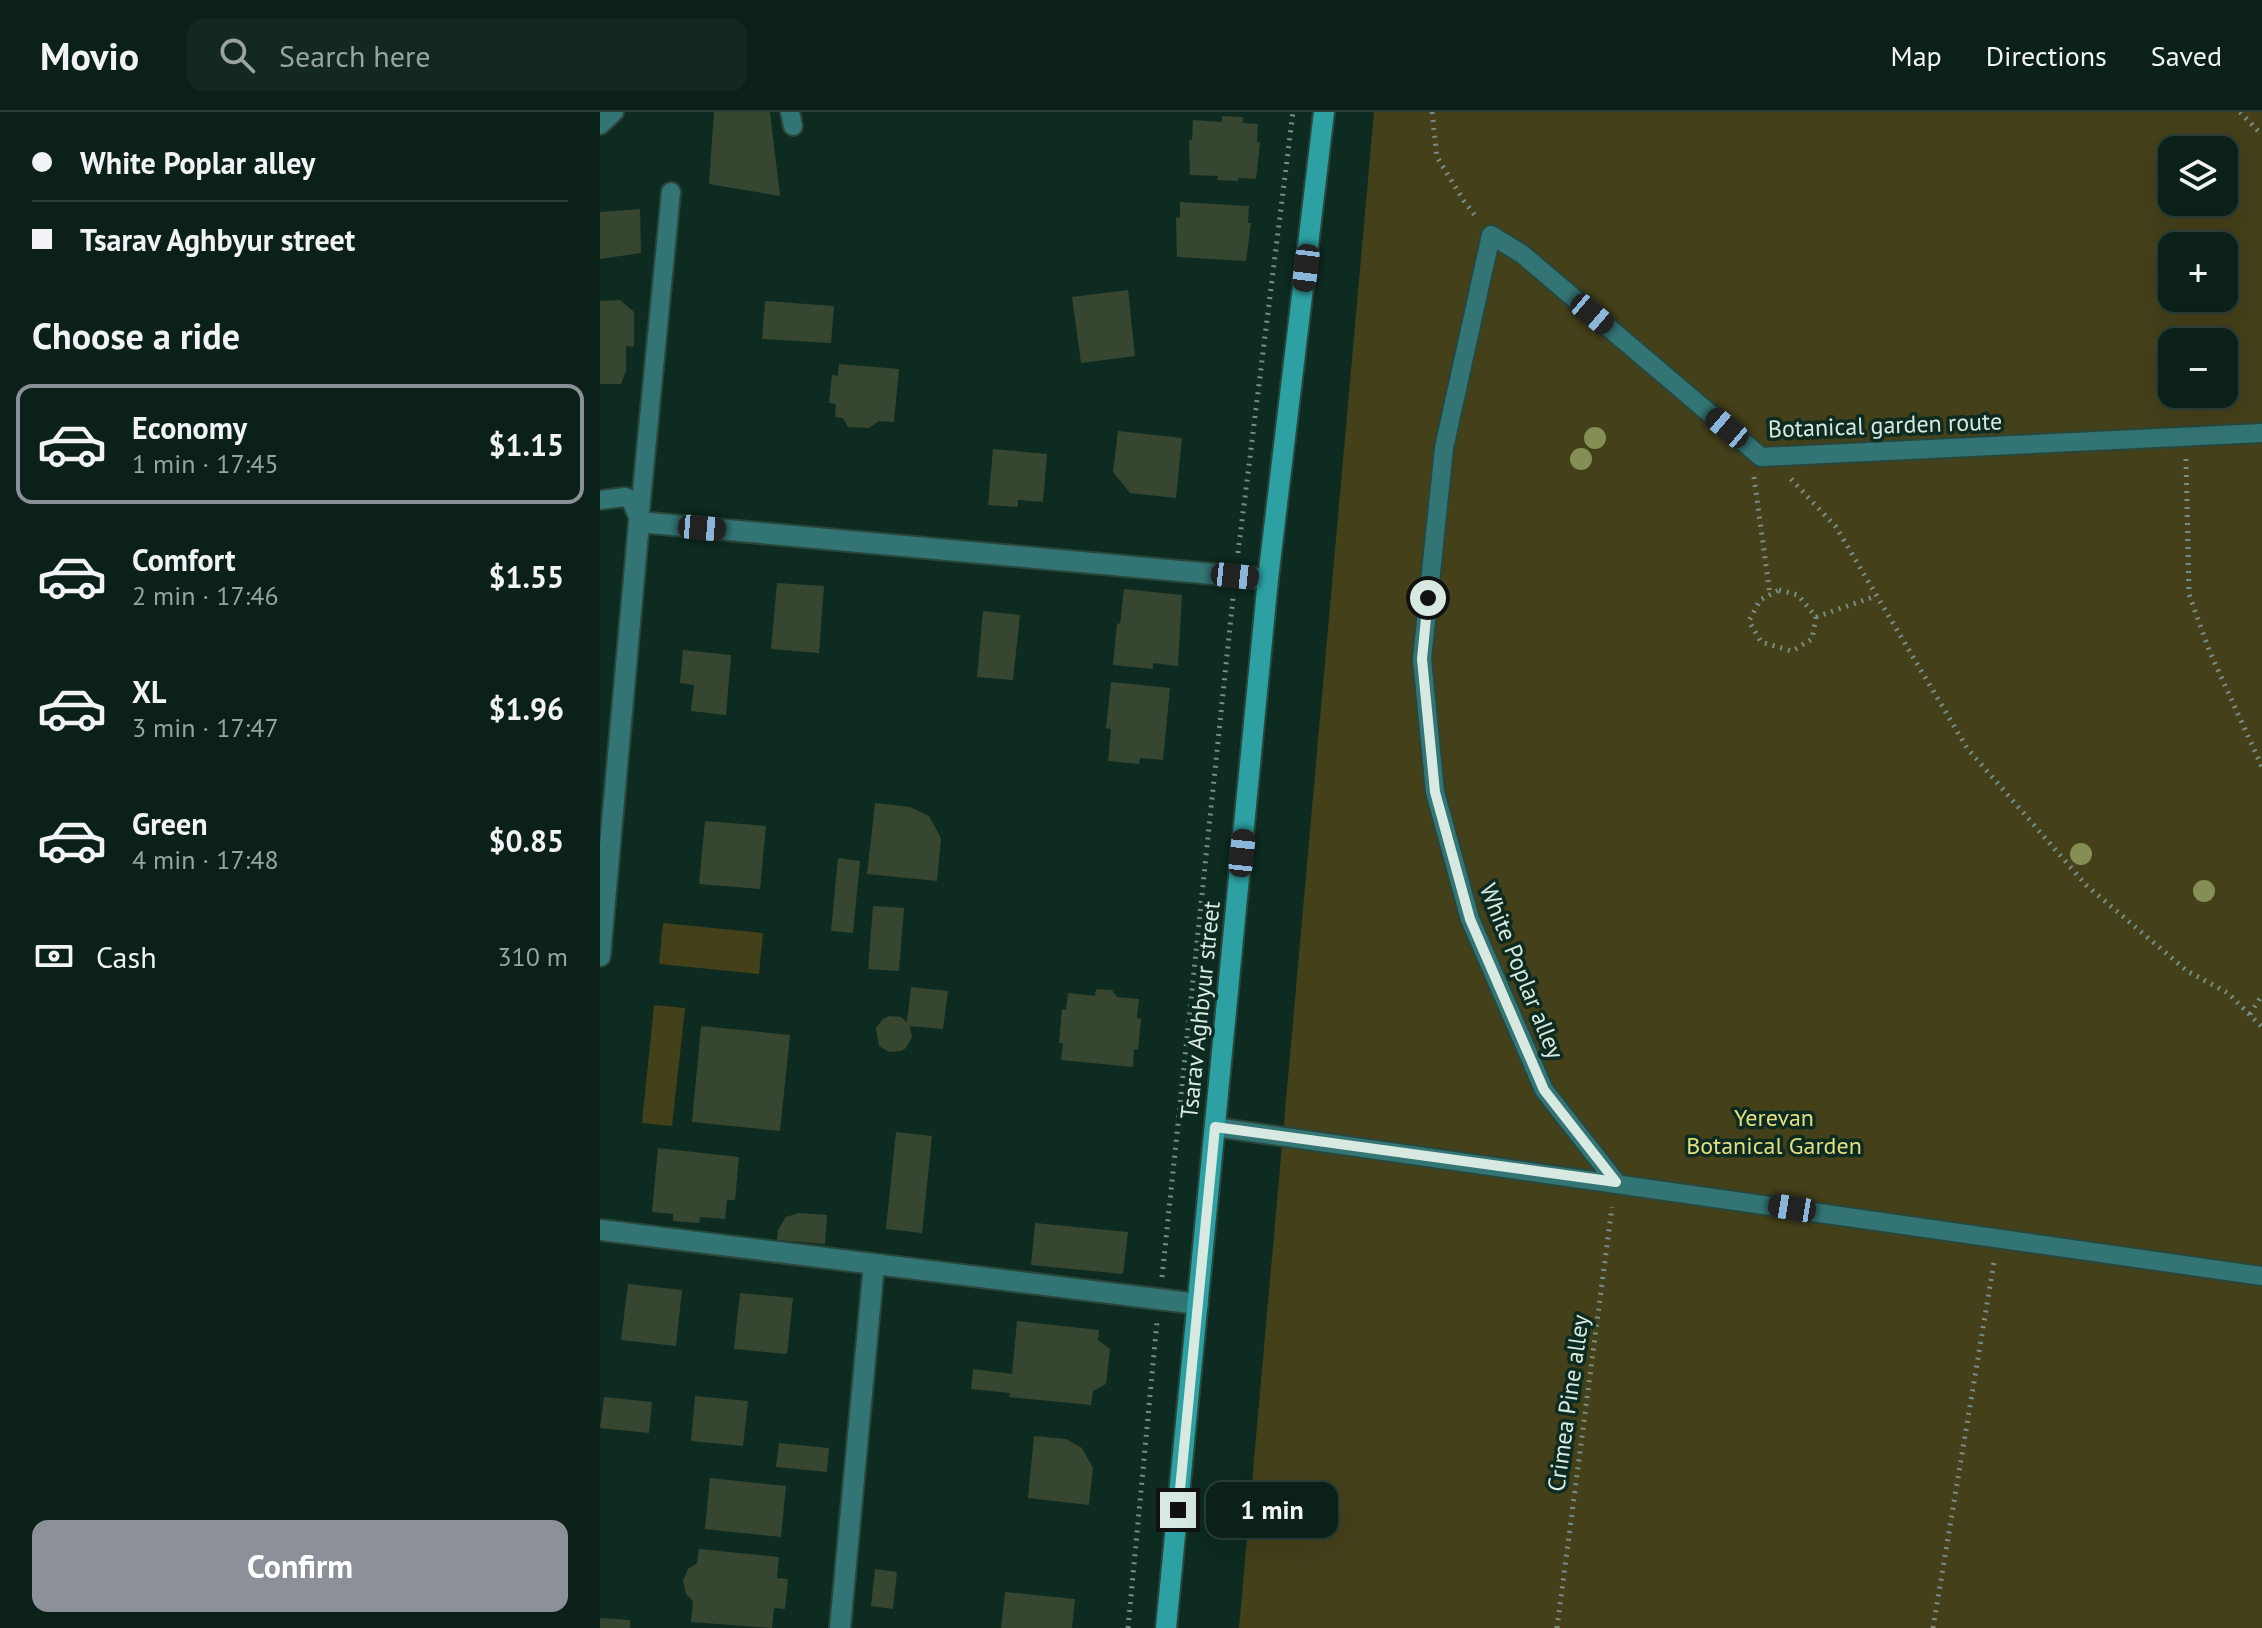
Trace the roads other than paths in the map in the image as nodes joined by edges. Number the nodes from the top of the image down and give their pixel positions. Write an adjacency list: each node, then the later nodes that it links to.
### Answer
1 (614, 112): 3 (lane)
2 (1324, 112): 9 (main road, Tsarav Aghbyur street)
3 (600, 125)
4 (671, 192): 8 (lane)
5 (1491, 235): 6 (lane, Botanical garden route); 12 (lane, White Poplar alley)
6 (2262, 433)
7 (600, 500): 8 (lane)
8 (639, 522): 9 (street); 10 (street)
9 (1268, 579): 11 (main road, Tsarav Aghbyur street)
10 (600, 956)
11 (1215, 1127): 12 (lane); 16 (main road, Tsarav Aghbyur street)
12 (1616, 1182): 15 (lane)
13 (600, 1230): 14 (street)
14 (874, 1264): 16 (street); 17 (street)
15 (2262, 1276)
16 (1198, 1304): 18 (main road, Tsarav Aghbyur street)
17 (840, 1628)
18 (1166, 1628)

